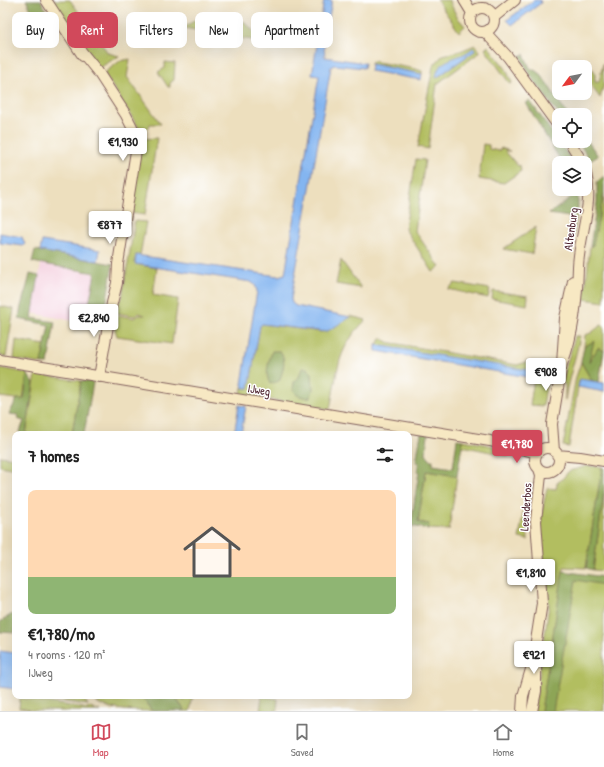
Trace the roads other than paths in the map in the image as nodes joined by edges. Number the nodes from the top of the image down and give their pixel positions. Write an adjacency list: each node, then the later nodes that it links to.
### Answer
1 (46, 0): 10 (street)
2 (464, 0): 6 (street)
3 (471, 0): 6 (street)
4 (503, 0): 6 (street)
5 (515, 0): 6 (street)
6 (485, 18): 7 (street)
7 (552, 118)
8 (589, 196): 11 (street, Altenburg)
9 (0, 360): 10 (street, IJweg)
10 (99, 377): 11 (street, IJweg)
11 (547, 459): 12 (street, IJweg); 13 (street, Leenderbos); 14 (street, Leenderbos)
12 (604, 461)
13 (525, 687): 14 (street); 15 (street, Leenderbos)
14 (536, 691): 15 (street, Leenderbos)
15 (527, 709)

